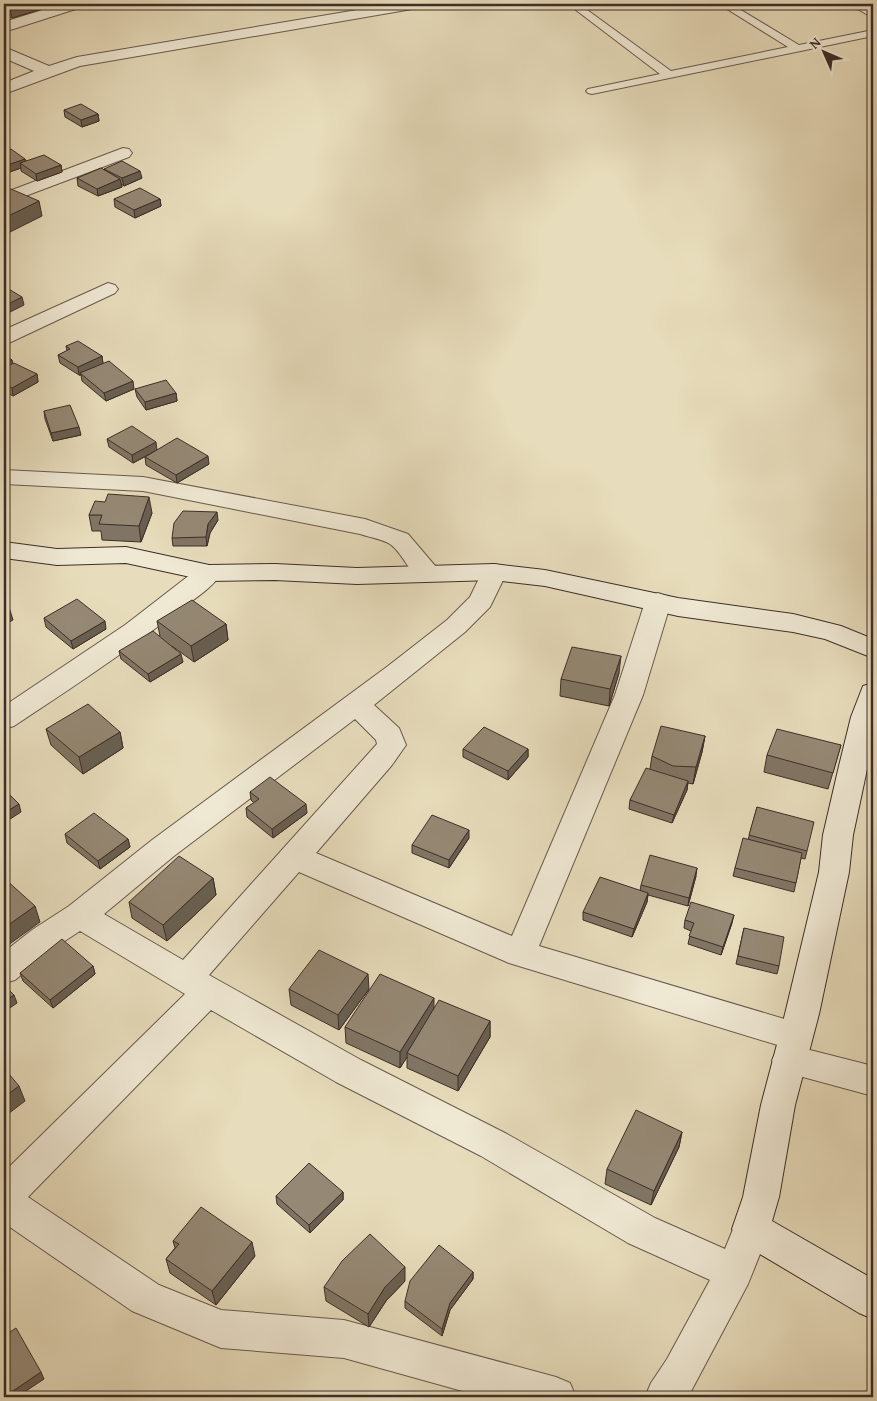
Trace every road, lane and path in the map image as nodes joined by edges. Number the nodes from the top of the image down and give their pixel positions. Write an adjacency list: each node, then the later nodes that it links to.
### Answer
1 (77, 4): 7 (street)
2 (418, 4): 11 (street)
3 (573, 4): 12 (lane)
4 (724, 4): 9 (lane)
5 (854, 4): 6 (lane)
6 (873, 15)
7 (4, 27)
8 (873, 33): 9 (lane)
9 (796, 48): 12 (lane)
10 (4, 52): 11 (street)
11 (48, 70): 13 (street)
12 (667, 74): 14 (lane)
13 (4, 89)
14 (592, 91)
15 (123, 153): 16 (street)
16 (4, 199)
17 (108, 289): 18 (street)
18 (4, 338)
19 (4, 477): 23 (street)
20 (4, 550): 22 (street)
21 (494, 572): 23 (street); 24 (street); 27 (street)
22 (209, 573): 23 (street); 28 (street)
23 (429, 574)
24 (658, 602): 25 (street); 31 (street)
25 (873, 649)
26 (873, 693): 34 (street)
27 (356, 704): 29 (street); 30 (street)
28 (4, 720)
29 (295, 857): 31 (street); 33 (street)
30 (80, 915): 32 (street); 33 (street)
31 (520, 954): 34 (street)
32 (4, 970)
33 (197, 986): 36 (street); 39 (street)
34 (793, 1048): 35 (street); 38 (street)
35 (873, 1081)
36 (4, 1197)
37 (4, 1202): 41 (street)
38 (750, 1228): 39 (street); 40 (street)
39 (735, 1271): 42 (street)
40 (873, 1300)
41 (556, 1397)
42 (665, 1397)

